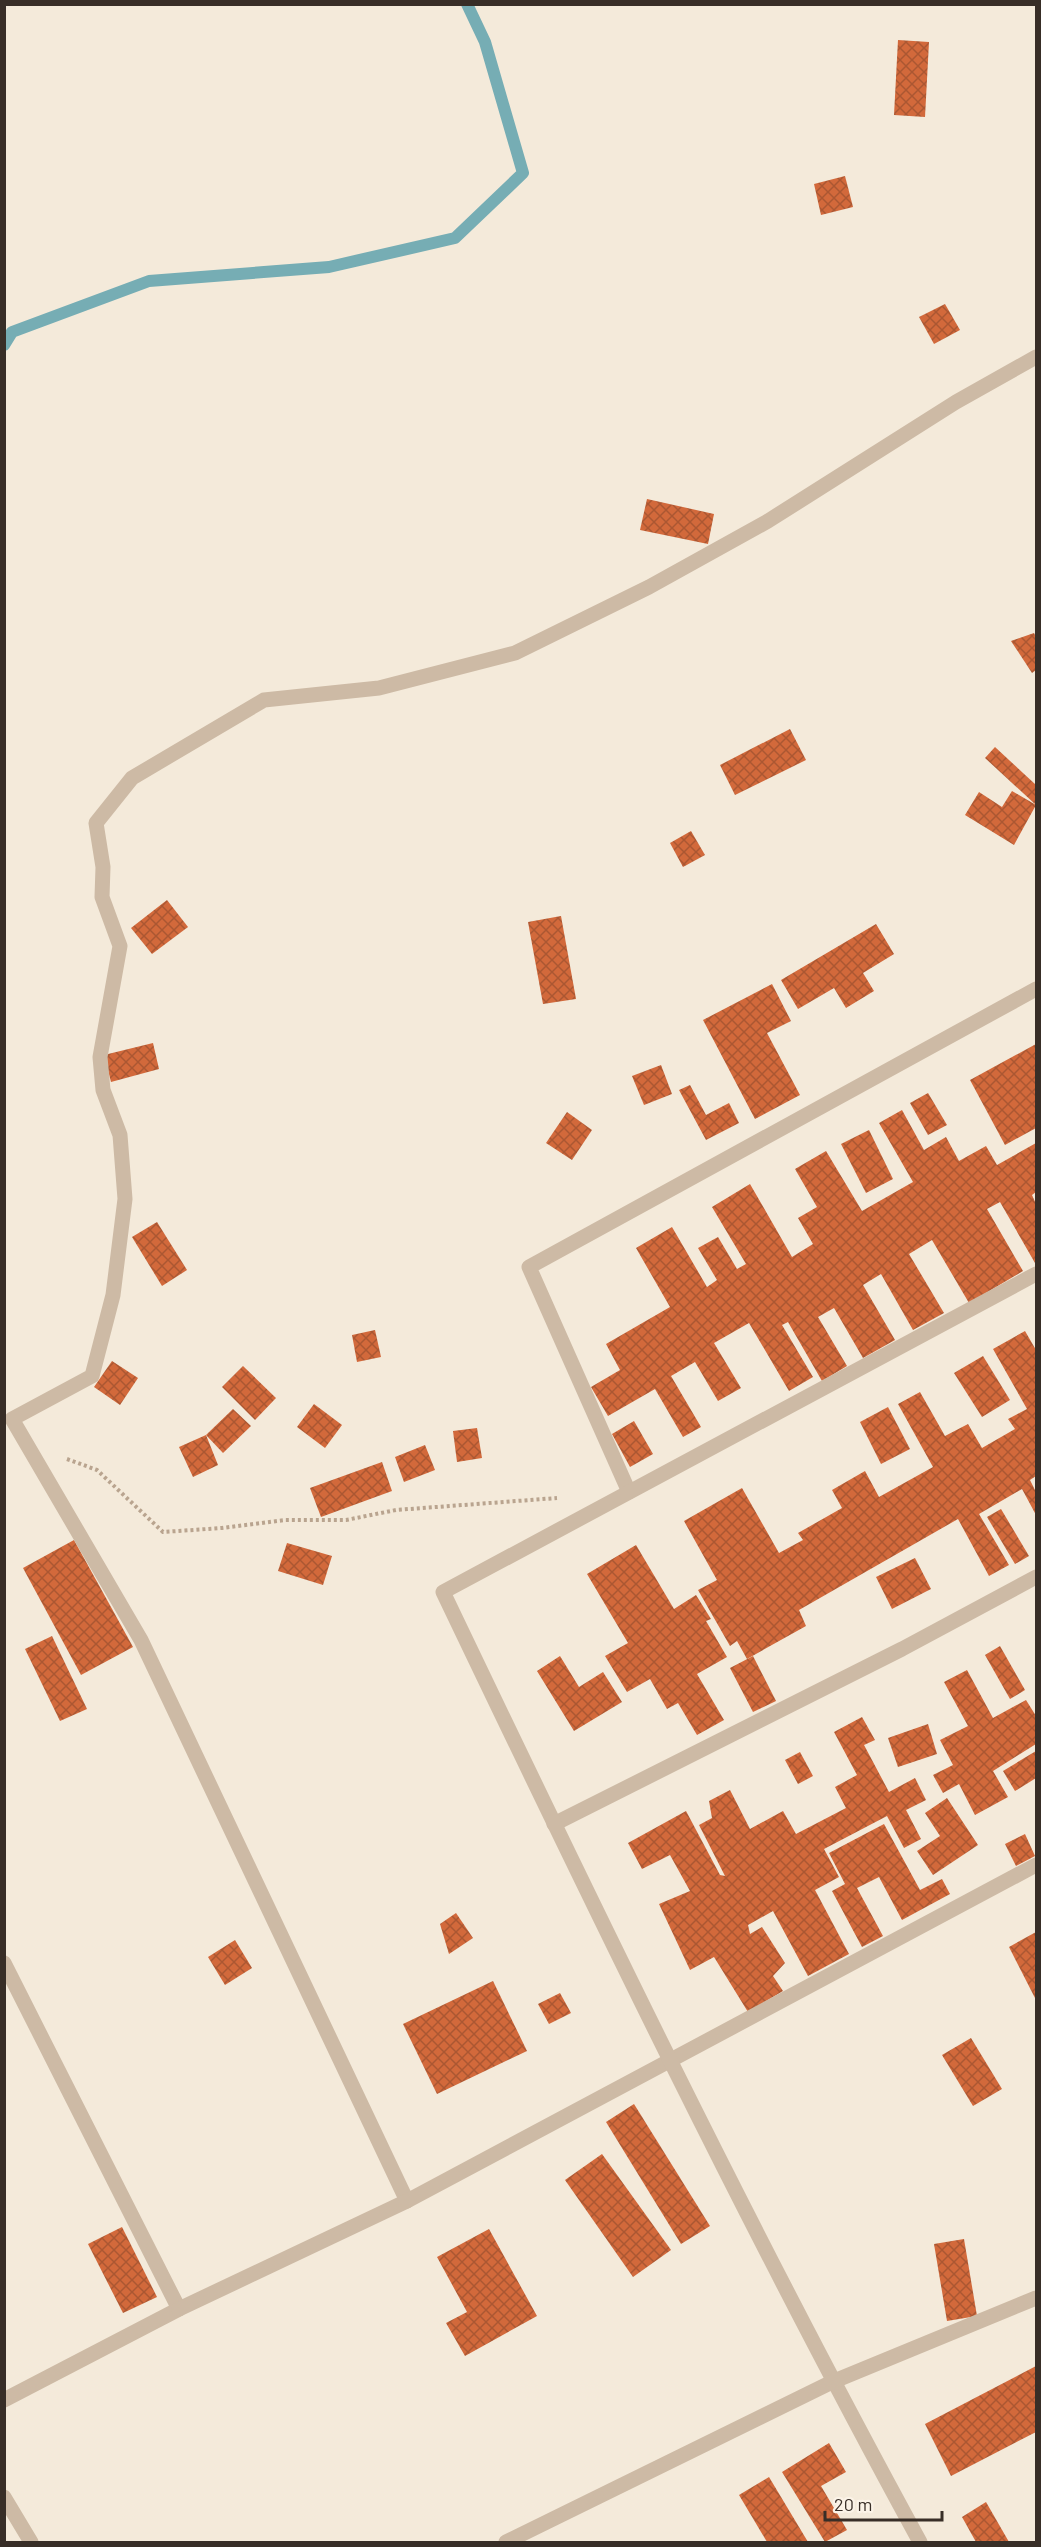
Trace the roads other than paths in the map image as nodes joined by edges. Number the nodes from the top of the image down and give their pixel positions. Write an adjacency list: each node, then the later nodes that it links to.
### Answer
1 (1036, 357): 4 (street)
2 (1036, 989): 5 (street)
3 (1036, 1274): 5 (street)
4 (8, 1422): 11 (street)
5 (629, 1492): 7 (street)
6 (1036, 1577): 7 (street)
7 (554, 1824): 10 (street)
8 (1036, 1865): 10 (street)
9 (4, 1963): 13 (street)
10 (669, 2061): 11 (street); 14 (street)
11 (407, 2201): 13 (street)
12 (1036, 2298): 14 (street)
13 (179, 2309): 15 (street)
14 (832, 2382): 18 (street); 19 (street)
15 (4, 2400)
16 (4, 2497): 17 (street)
17 (31, 2542)
18 (506, 2542)
19 (920, 2542)

